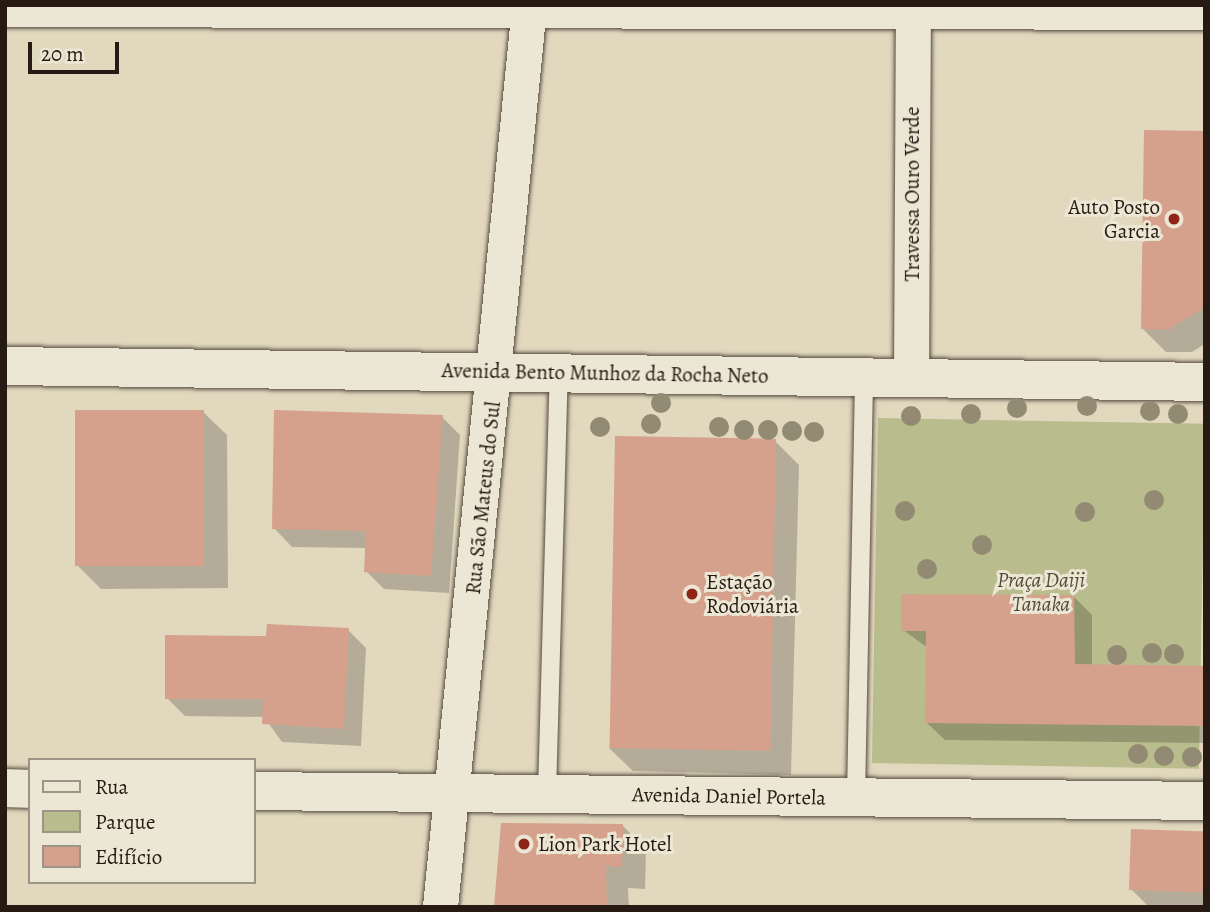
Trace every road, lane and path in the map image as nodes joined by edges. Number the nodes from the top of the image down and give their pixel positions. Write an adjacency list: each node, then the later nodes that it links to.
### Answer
1 (529, 6): 2 (street); 3 (street); 6 (street, Rua São Mateus do Sul)
2 (5, 9)
3 (913, 9): 4 (street); 9 (street, Travessa Ouro Verde)
4 (1205, 12)
5 (5, 366): 6 (main road, Avenida Bento Munhoz da Rocha Neto)
6 (495, 372): 7 (main road, Avenida Bento Munhoz da Rocha Neto); 14 (street, Rua São Mateus do Sul)
7 (559, 373): 8 (main road, Avenida Bento Munhoz da Rocha Neto); 15 (lane)
8 (864, 377): 9 (main road, Avenida Bento Munhoz da Rocha Neto); 16 (lane)
9 (911, 378): 10 (main road, Avenida Bento Munhoz da Rocha Neto)
10 (1205, 382)
11 (5, 788): 12 (main road)
12 (28, 789)
13 (256, 791): 14 (main road, Avenida Daniel Portela)
14 (452, 793): 15 (main road, Avenida Daniel Portela); 18 (street, Rua São Mateus do Sul)
15 (547, 794): 16 (main road, Avenida Daniel Portela)
16 (856, 797): 17 (main road, Avenida Daniel Portela)
17 (1205, 801)
18 (440, 907)

